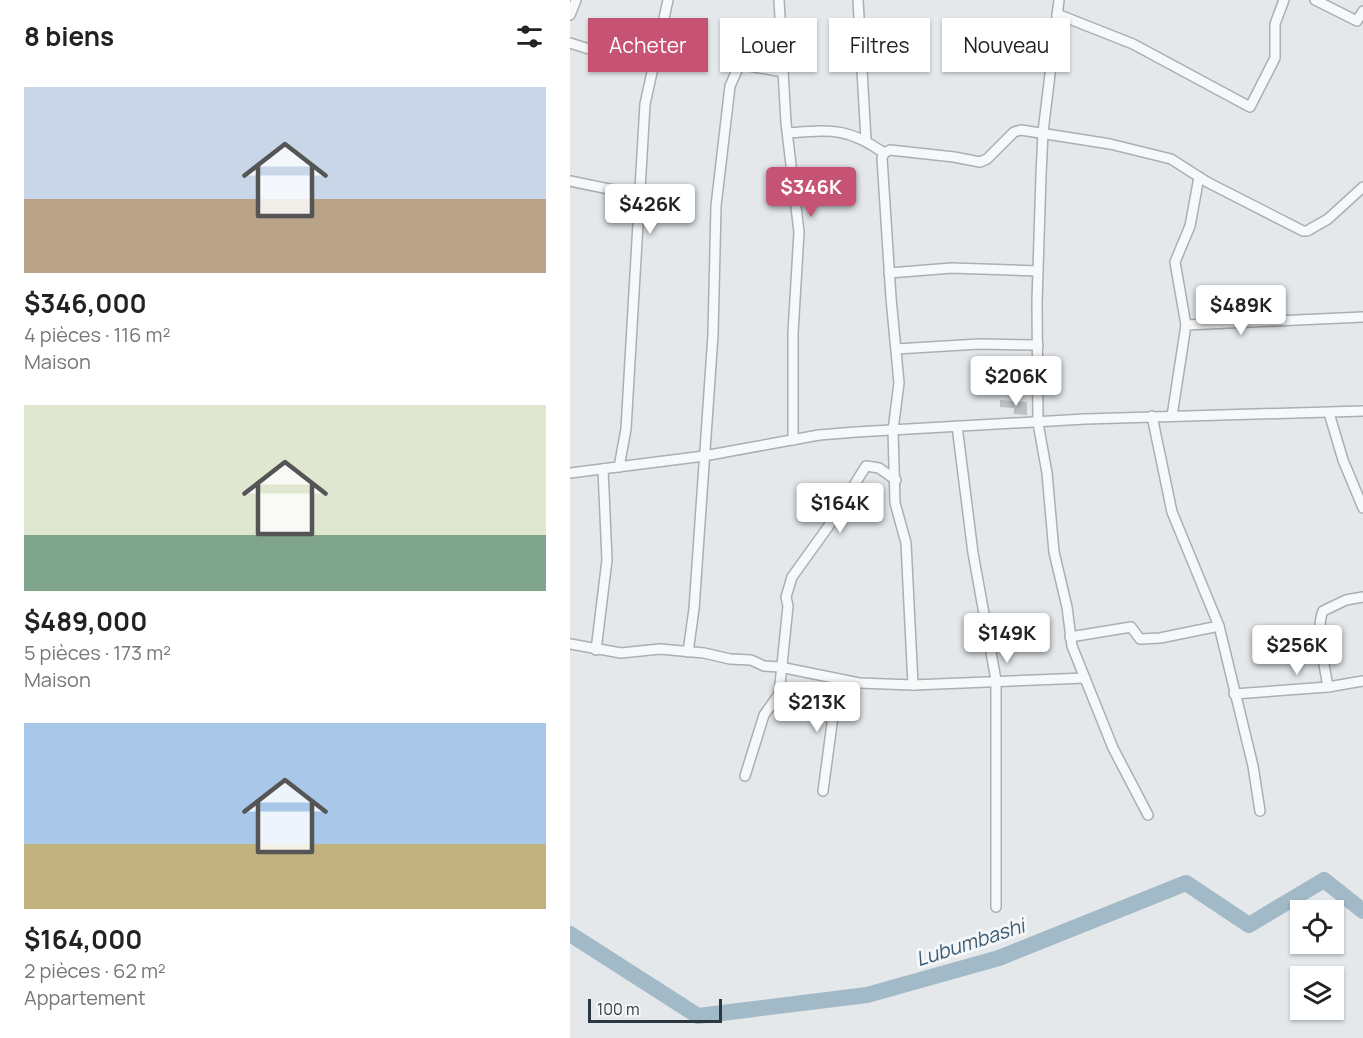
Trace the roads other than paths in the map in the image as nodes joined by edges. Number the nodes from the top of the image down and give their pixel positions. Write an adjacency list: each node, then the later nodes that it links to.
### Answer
1 (576, 0): 10 (street)
2 (668, 0): 11 (street)
3 (779, 0): 12 (street)
4 (858, 0): 21 (street)
5 (1059, 0): 9 (street)
6 (1284, 0): 9 (street)
7 (1315, 0): 13 (street)
8 (1363, 11): 13 (street)
9 (1057, 14): 19 (street)
10 (570, 15)
11 (664, 18)
12 (780, 18)
13 (1360, 23)
14 (570, 43): 15 (street)
15 (588, 49)
16 (651, 72): 26 (street)
17 (736, 72): 41 (street)
18 (783, 72): 20 (street)
19 (1043, 132): 22 (street); 23 (street); 27 (street)
20 (788, 133): 21 (street); 40 (street)
21 (866, 140): 22 (street)
22 (884, 153): 28 (street)
23 (1199, 177): 25 (street); 30 (street)
24 (570, 181): 26 (street)
25 (1363, 187)
26 (638, 195): 42 (street)
27 (1038, 271): 28 (street); 31 (street)
28 (889, 273): 32 (street)
29 (1363, 317): 30 (street)
30 (1186, 325): 36 (street)
31 (1038, 345): 32 (street); 37 (street)
32 (896, 349): 39 (street)
33 (1363, 411): 34 (street)
34 (1329, 413): 36 (street); 46 (street)
35 (1152, 416): 36 (street); 37 (street); 48 (street)
36 (1172, 416)
37 (1038, 423): 38 (street); 49 (street)
38 (957, 426): 39 (street); 56 (street)
39 (893, 430): 40 (street); 45 (street)
40 (794, 440): 41 (street)
41 (704, 456): 42 (street); 52 (street)
42 (619, 467): 43 (street)
43 (603, 469): 44 (street); 51 (street)
44 (570, 473)
45 (896, 480): 53 (street); 58 (street)
46 (1363, 508)
47 (1363, 597): 59 (street)
48 (1219, 626): 49 (street); 60 (street)
49 (1070, 637): 54 (street)
50 (570, 644): 51 (street)
51 (596, 650): 52 (street)
52 (688, 652): 53 (street)
53 (780, 667): 55 (street); 61 (street)
54 (1085, 678): 56 (street); 64 (street)
55 (838, 679): 58 (street); 62 (street)
56 (996, 681): 58 (street); 65 (street)
57 (1363, 681): 59 (street)
58 (913, 685)
59 (1328, 687): 60 (street)
60 (1234, 694): 63 (street)
61 (745, 776)
62 (823, 792)
63 (1260, 811)
64 (1148, 815)
65 (996, 907)

